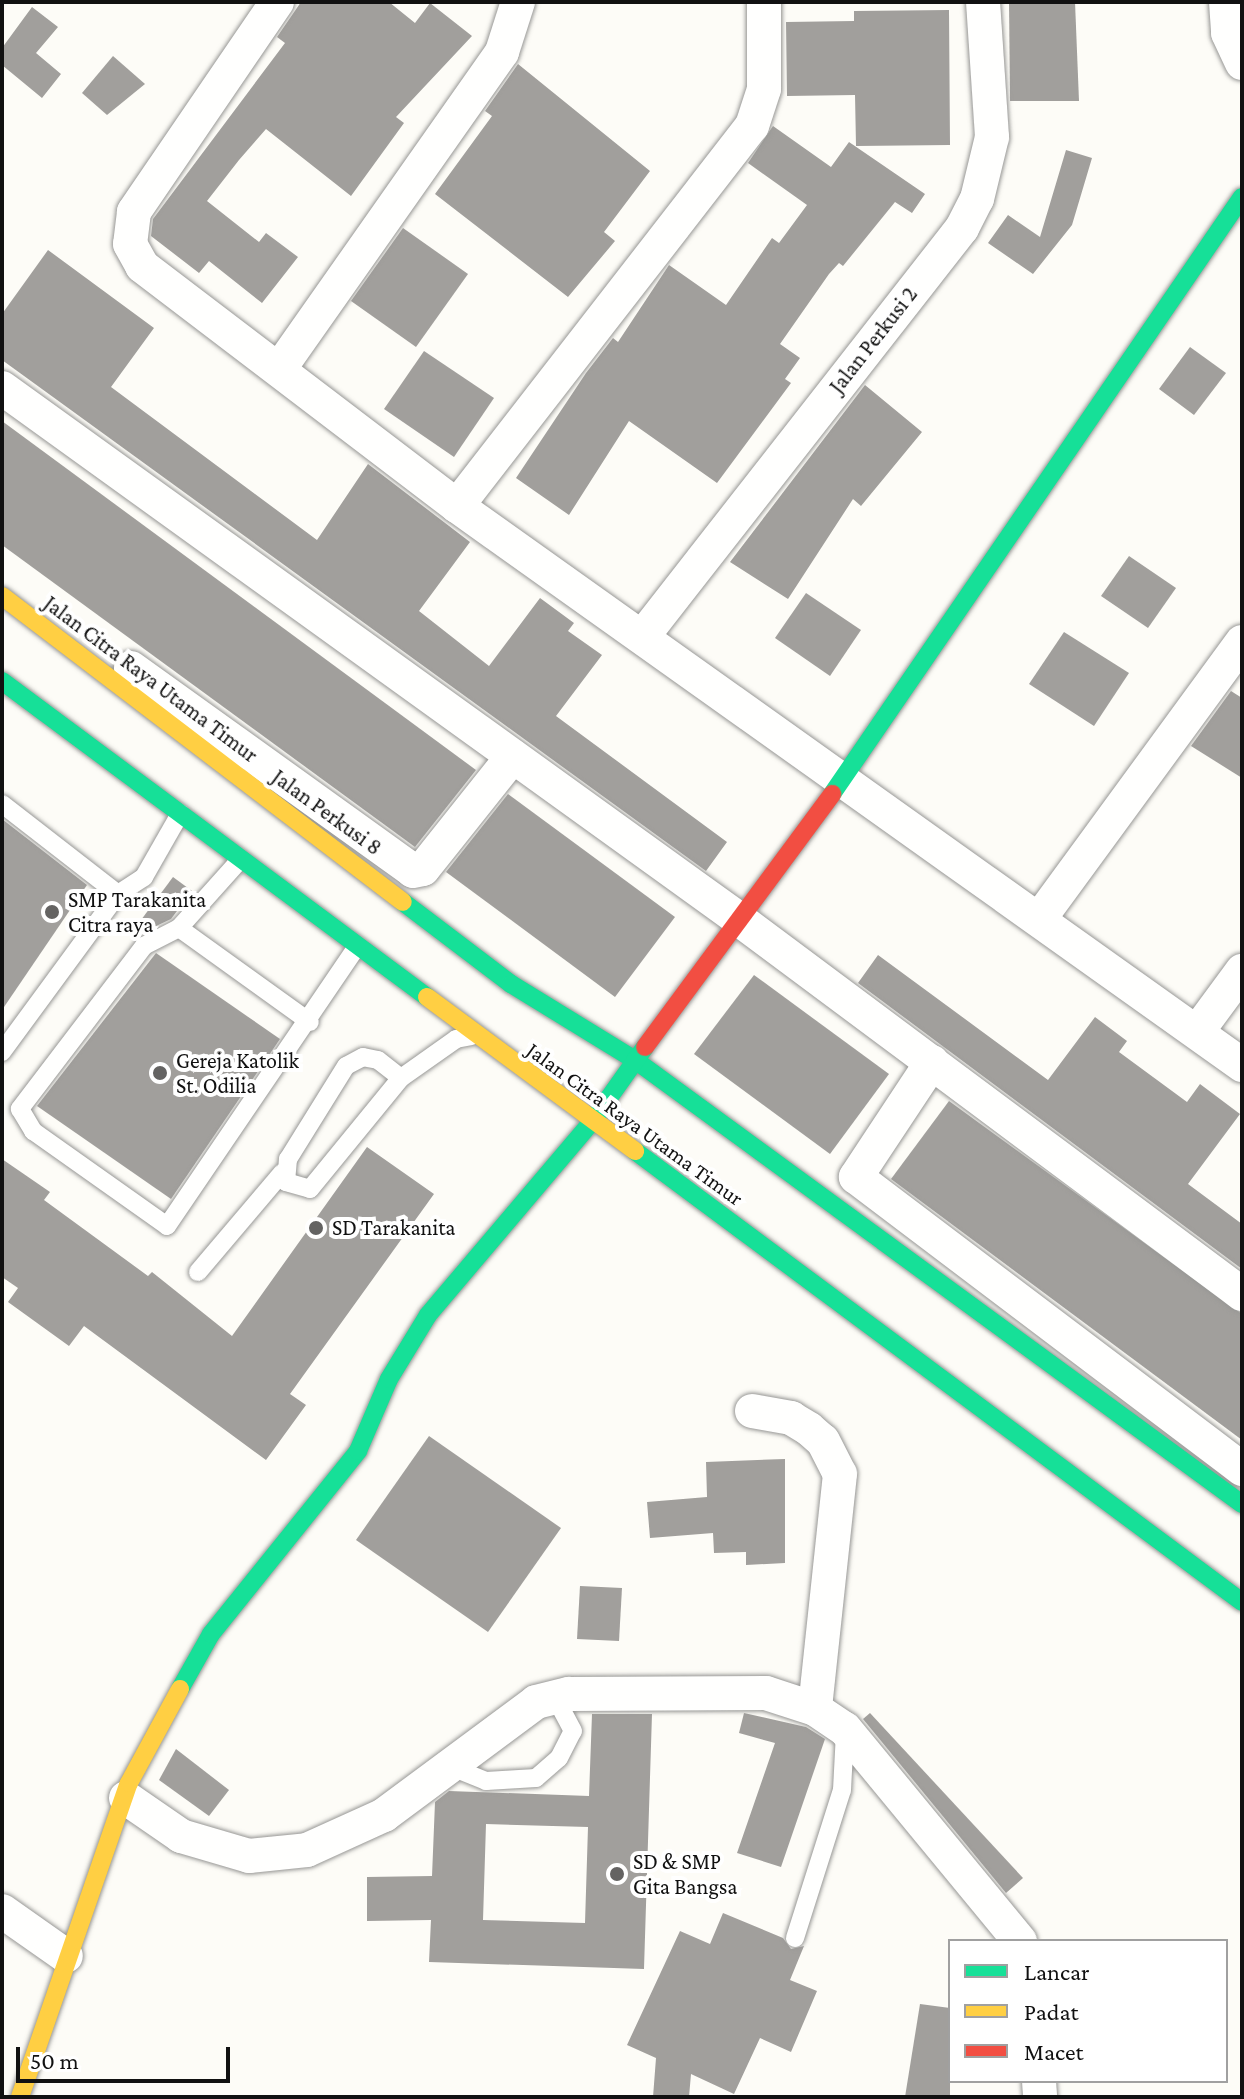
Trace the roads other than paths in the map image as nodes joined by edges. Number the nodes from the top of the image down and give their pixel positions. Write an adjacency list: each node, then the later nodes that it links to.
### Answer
1 (277, 2): 8 (street)
2 (518, 2): 8 (street)
3 (764, 2): 10 (street)
4 (983, 2): 13 (street, Jalan Perkusi 2)
5 (1226, 2): 6 (street)
6 (1242, 63)
7 (1242, 197): 18 (main road)
8 (280, 368): 10 (street)
9 (2, 388): 16 (street)
10 (457, 506): 13 (street)
11 (2, 573): 16 (street, Jalan Perkusi 8)
12 (2, 596): 17 (main road, Jalan Citra Raya Utama Timur)
13 (643, 636): 18 (street)
14 (1242, 642): 24 (street)
15 (2, 681): 20 (main road, Jalan Citra Raya Utama Timur)
16 (513, 756): 23 (street)
17 (219, 762): 20 (main road); 32 (main road, Jalan Citra Raya Utama Timur)
18 (842, 781): 23 (main road); 24 (street)
19 (2, 804): 22 (lane)
20 (180, 814): 21 (main road, Jalan Citra Raya Utama Timur); 22 (lane)
21 (239, 861): 25 (lane); 26 (main road, Jalan Citra Raya Utama Timur)
22 (118, 894): 31 (lane)
23 (736, 917): 32 (main road); 33 (street)
24 (1040, 918): 29 (street)
25 (179, 928): 28 (lane); 28 (lane)
26 (357, 946): 28 (lane); 30 (main road, Jalan Citra Raya Utama Timur)
27 (1242, 971): 29 (street)
28 (310, 1022)
29 (1197, 1032): 34 (street)
30 (476, 1035): 35 (lane); 36 (main road, Jalan Citra Raya Utama Timur)
31 (2, 1052)
32 (635, 1060): 36 (main road); 42 (main road, Jalan Citra Raya Utama Timur)
33 (932, 1062): 39 (street); 41 (street)
34 (1242, 1065)
35 (401, 1078): 37 (lane); 37 (lane)
36 (591, 1123): 43 (main road, Jalan Citra Raya Utama Timur); 48 (main road)
37 (282, 1173): 38 (lane)
38 (198, 1272)
39 (1242, 1294)
40 (752, 1411): 45 (street)
41 (1242, 1469)
42 (1242, 1504)
43 (1242, 1602)
44 (555, 1697): 45 (street); 47 (street); 47 (lane)
45 (815, 1709): 46 (street)
46 (845, 1729): 50 (lane); 51 (street)
47 (446, 1765): 48 (street)
48 (126, 1798): 52 (main road)
49 (2, 1911): 52 (street)
50 (795, 1938)
51 (1018, 1939)
52 (66, 1956): 53 (main road)
53 (20, 2097)

